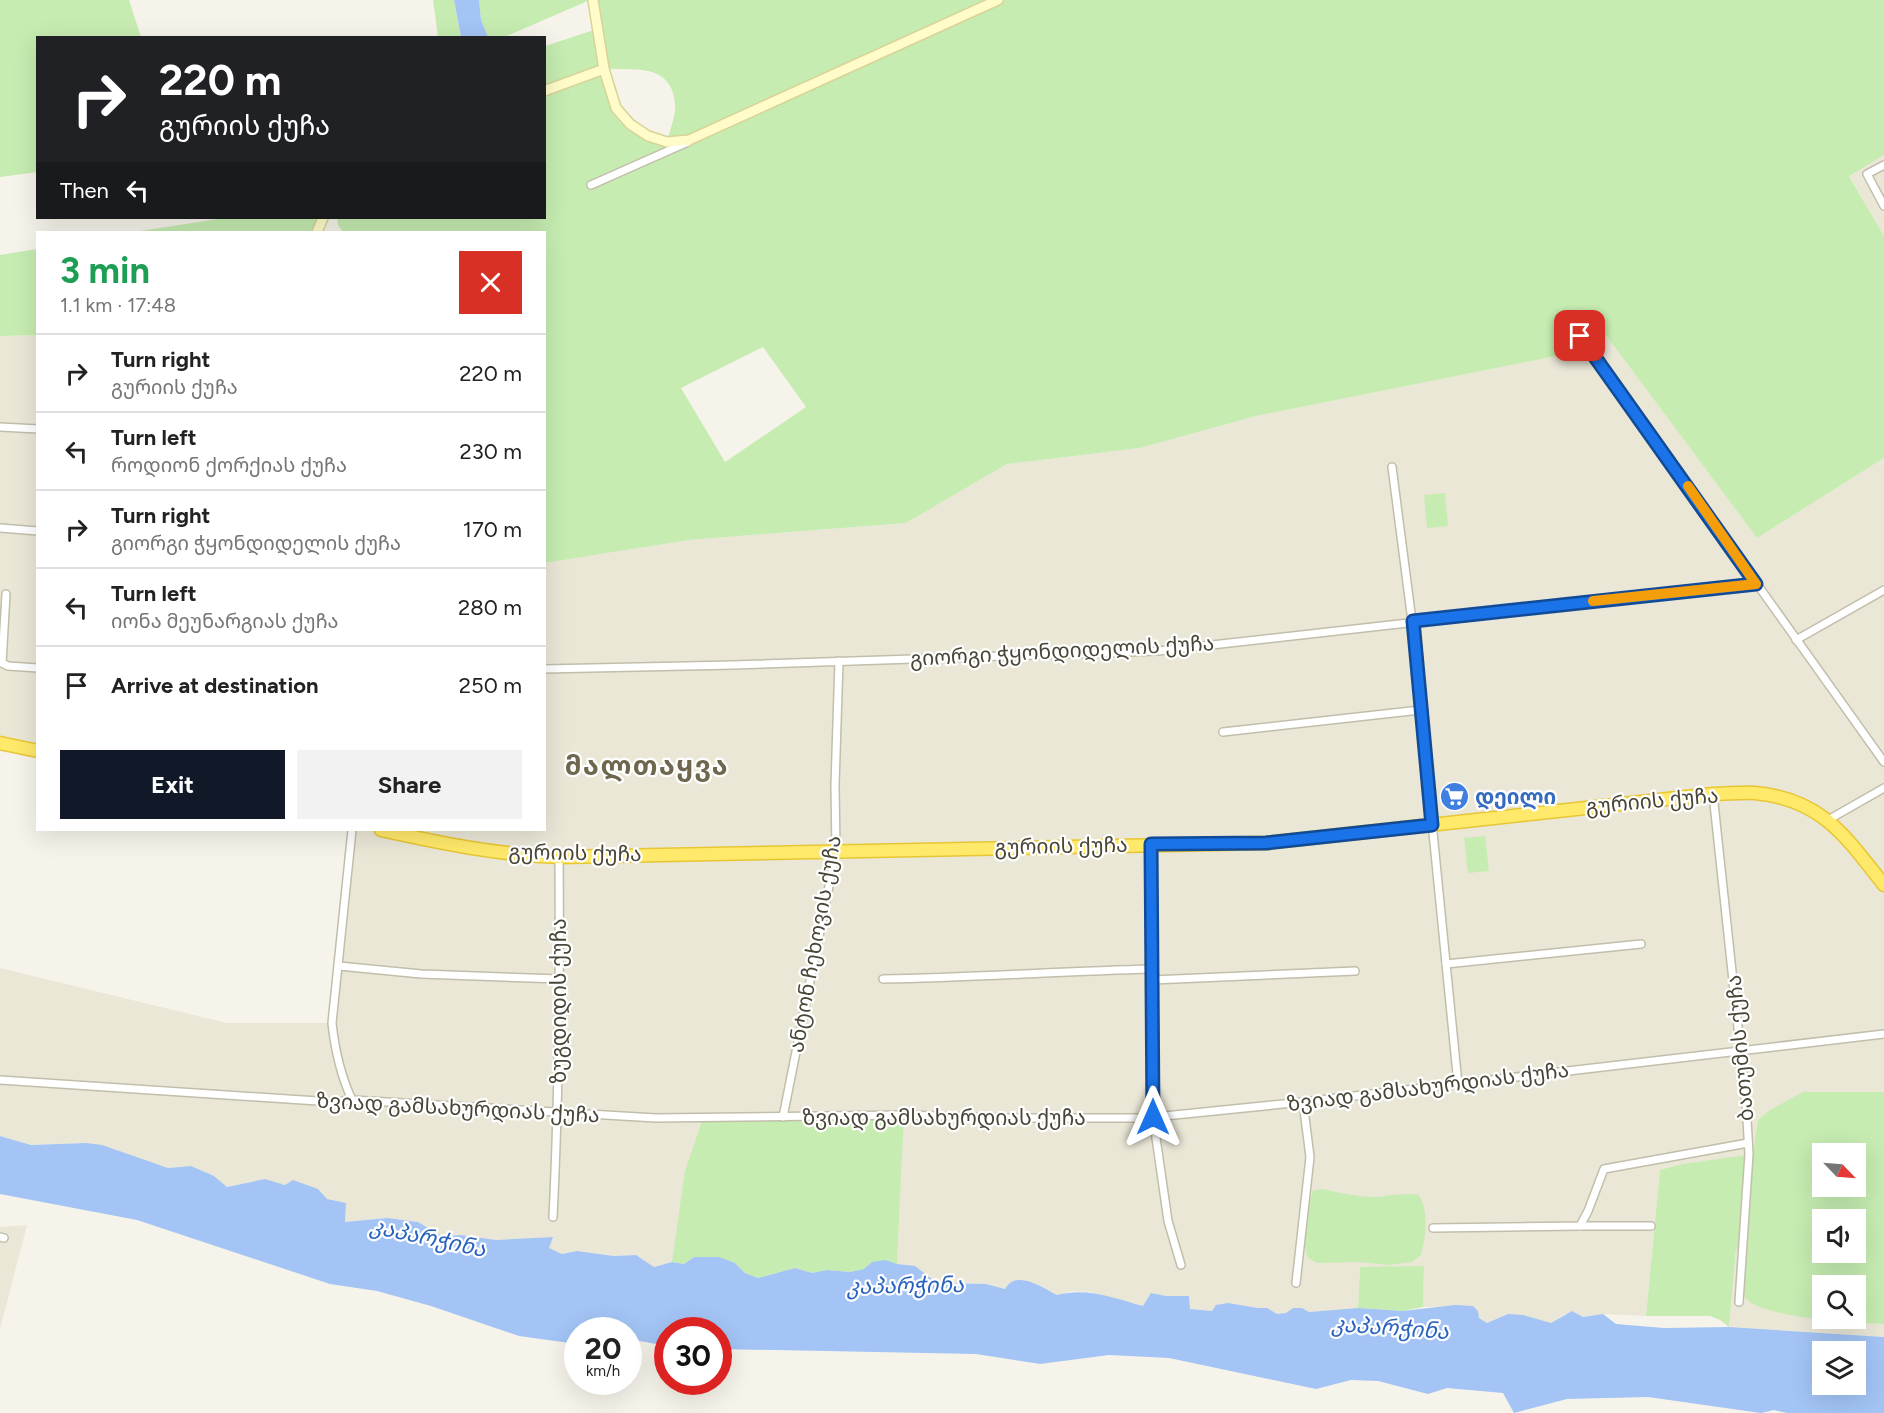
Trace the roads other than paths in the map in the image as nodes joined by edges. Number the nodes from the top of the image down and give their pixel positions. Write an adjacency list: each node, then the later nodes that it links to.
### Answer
1 (593, 0): 3 (street)
2 (998, 0): 5 (street)
3 (604, 69): 4 (street); 5 (street)
4 (546, 90)
5 (696, 138): 7 (street)
6 (1884, 165): 8 (street)
7 (591, 186)
8 (1884, 206)
9 (1580, 336): 15 (street)
10 (0, 428): 11 (street)
11 (36, 429)
12 (1392, 467): 18 (street)
13 (0, 528): 14 (street)
14 (36, 531)
15 (1756, 584): 18 (street, გიორგი ჭყონდიდელის ქუჩა); 19 (street)
16 (1884, 590): 19 (street)
17 (6, 594): 21 (street)
18 (1413, 621): 20 (street, გიორგი ჭყონდიდელის ქუჩა); 23 (street)
19 (1797, 640): 27 (street)
20 (839, 661): 22 (street, გიორგი ჭყონდიდელის ქუჩა); 35 (street, ანტონ ჩეხოვის ქუჩა)
21 (36, 668)
22 (546, 669)
23 (1420, 710): 24 (street); 31 (street)
24 (1223, 732)
25 (0, 743): 26 (highway)
26 (36, 751)
27 (1884, 762)
28 (1884, 788): 30 (street)
29 (1713, 794): 30 (highway, გურიის ქუჩა); 31 (highway, გურიის ქუჩა); 47 (street, ბათუმის ქუჩა)
30 (1828, 820): 37 (highway, გურიის ქუჩა)
31 (1432, 825): 34 (highway, გურიის ქუჩა); 39 (street)
32 (352, 831): 40 (street)
33 (386, 831): 36 (highway, გურიის ქუჩა)
34 (1151, 844): 35 (highway, გურიის ქუჩა); 41 (street)
35 (836, 851): 36 (highway, გურიის ქუჩა); 53 (street, ანტონ ჩეხოვის ქუჩა)
36 (559, 857): 43 (street, ზუგდიდის ქუჩა)
37 (1884, 885)
38 (1641, 944): 39 (street)
39 (1446, 963): 49 (street)
40 (339, 966): 43 (street); 50 (street)
41 (1152, 969): 44 (street); 45 (street)
42 (1355, 971): 45 (street)
43 (560, 979): 52 (street, ზუგდიდის ქუჩა)
44 (883, 979)
45 (1152, 980): 54 (street)
46 (1884, 1034): 47 (street, ზვიად გამსახურდიას ქუჩა)
47 (1742, 1051): 49 (street, ზვიად გამსახურდიას ქუჩა); 55 (street, ბათუმის ქუჩა)
48 (0, 1080): 50 (street, ზვიად გამსახურდიას ქუჩა)
49 (1458, 1084): 51 (street, ზვიად გამსახურდიას ქუჩა)
50 (352, 1100): 52 (street, ზვიად გამსახურდიას ქუჩა)
51 (1303, 1102): 54 (street, ზვიად გამსახურდიას ქუჩა); 61 (street)
52 (558, 1112): 53 (street, ზვიად გამსახურდიას ქუჩა); 56 (street, ზუგდიდის ქუჩა)
53 (783, 1117): 54 (street, ზვიად გამსახურდიას ქუჩა)
54 (1153, 1117): 60 (street)
55 (1748, 1143): 57 (street); 62 (street, ბათუმის ქუჩა)
56 (553, 1217)
57 (1580, 1226): 58 (street); 59 (street)
58 (1651, 1226)
59 (1433, 1228)
60 (1181, 1265)
61 (1296, 1283)
62 (1739, 1302)

